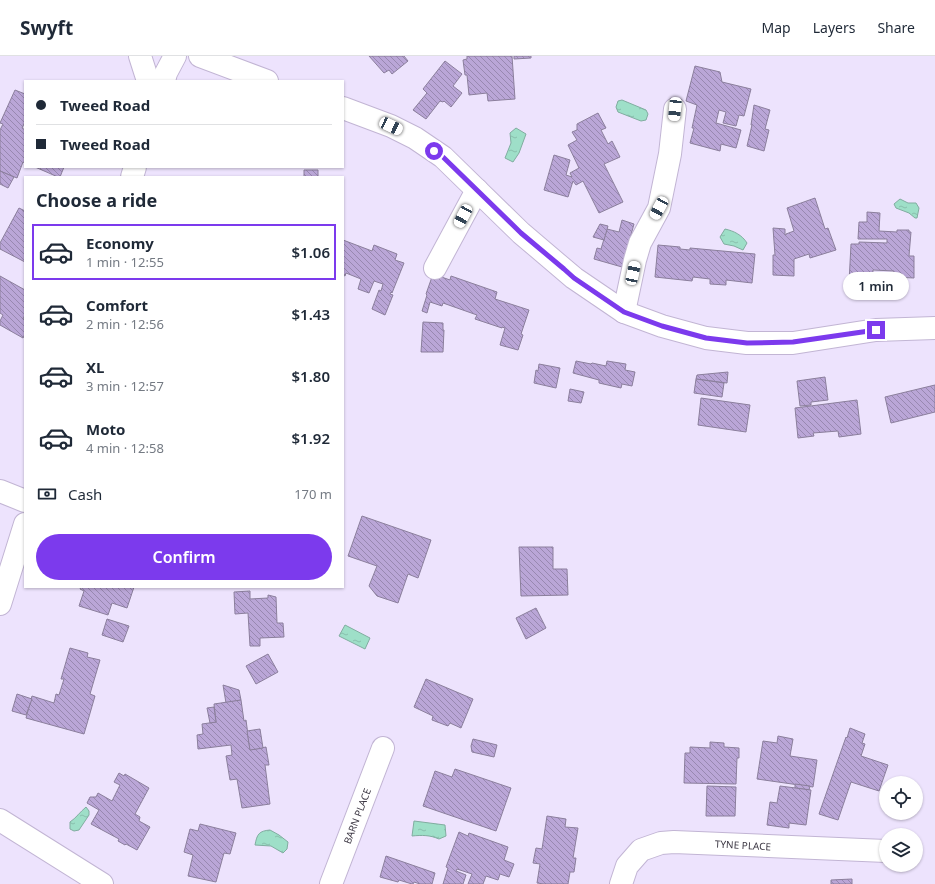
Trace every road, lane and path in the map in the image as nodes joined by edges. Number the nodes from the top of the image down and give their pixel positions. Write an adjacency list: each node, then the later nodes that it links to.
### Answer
1 (140, 56): 5 (street)
2 (175, 56): 6 (street)
3 (200, 56): 4 (street)
4 (243, 65): 7 (street)
5 (148, 80)
6 (164, 80)
7 (266, 80)
8 (344, 108): 10 (street)
9 (675, 109): 12 (street)
10 (477, 190): 11 (street); 12 (street)
11 (435, 268)
12 (624, 312): 13 (street)
13 (935, 328)
14 (0, 491): 15 (street)
15 (24, 501)
16 (24, 527): 17 (street)
17 (0, 604)
18 (383, 748): 22 (street, BARN PLACE)
19 (0, 820): 21 (street)
20 (879, 851): 23 (street, TYNE PLACE)
21 (102, 884)
22 (331, 884)
23 (621, 884)

